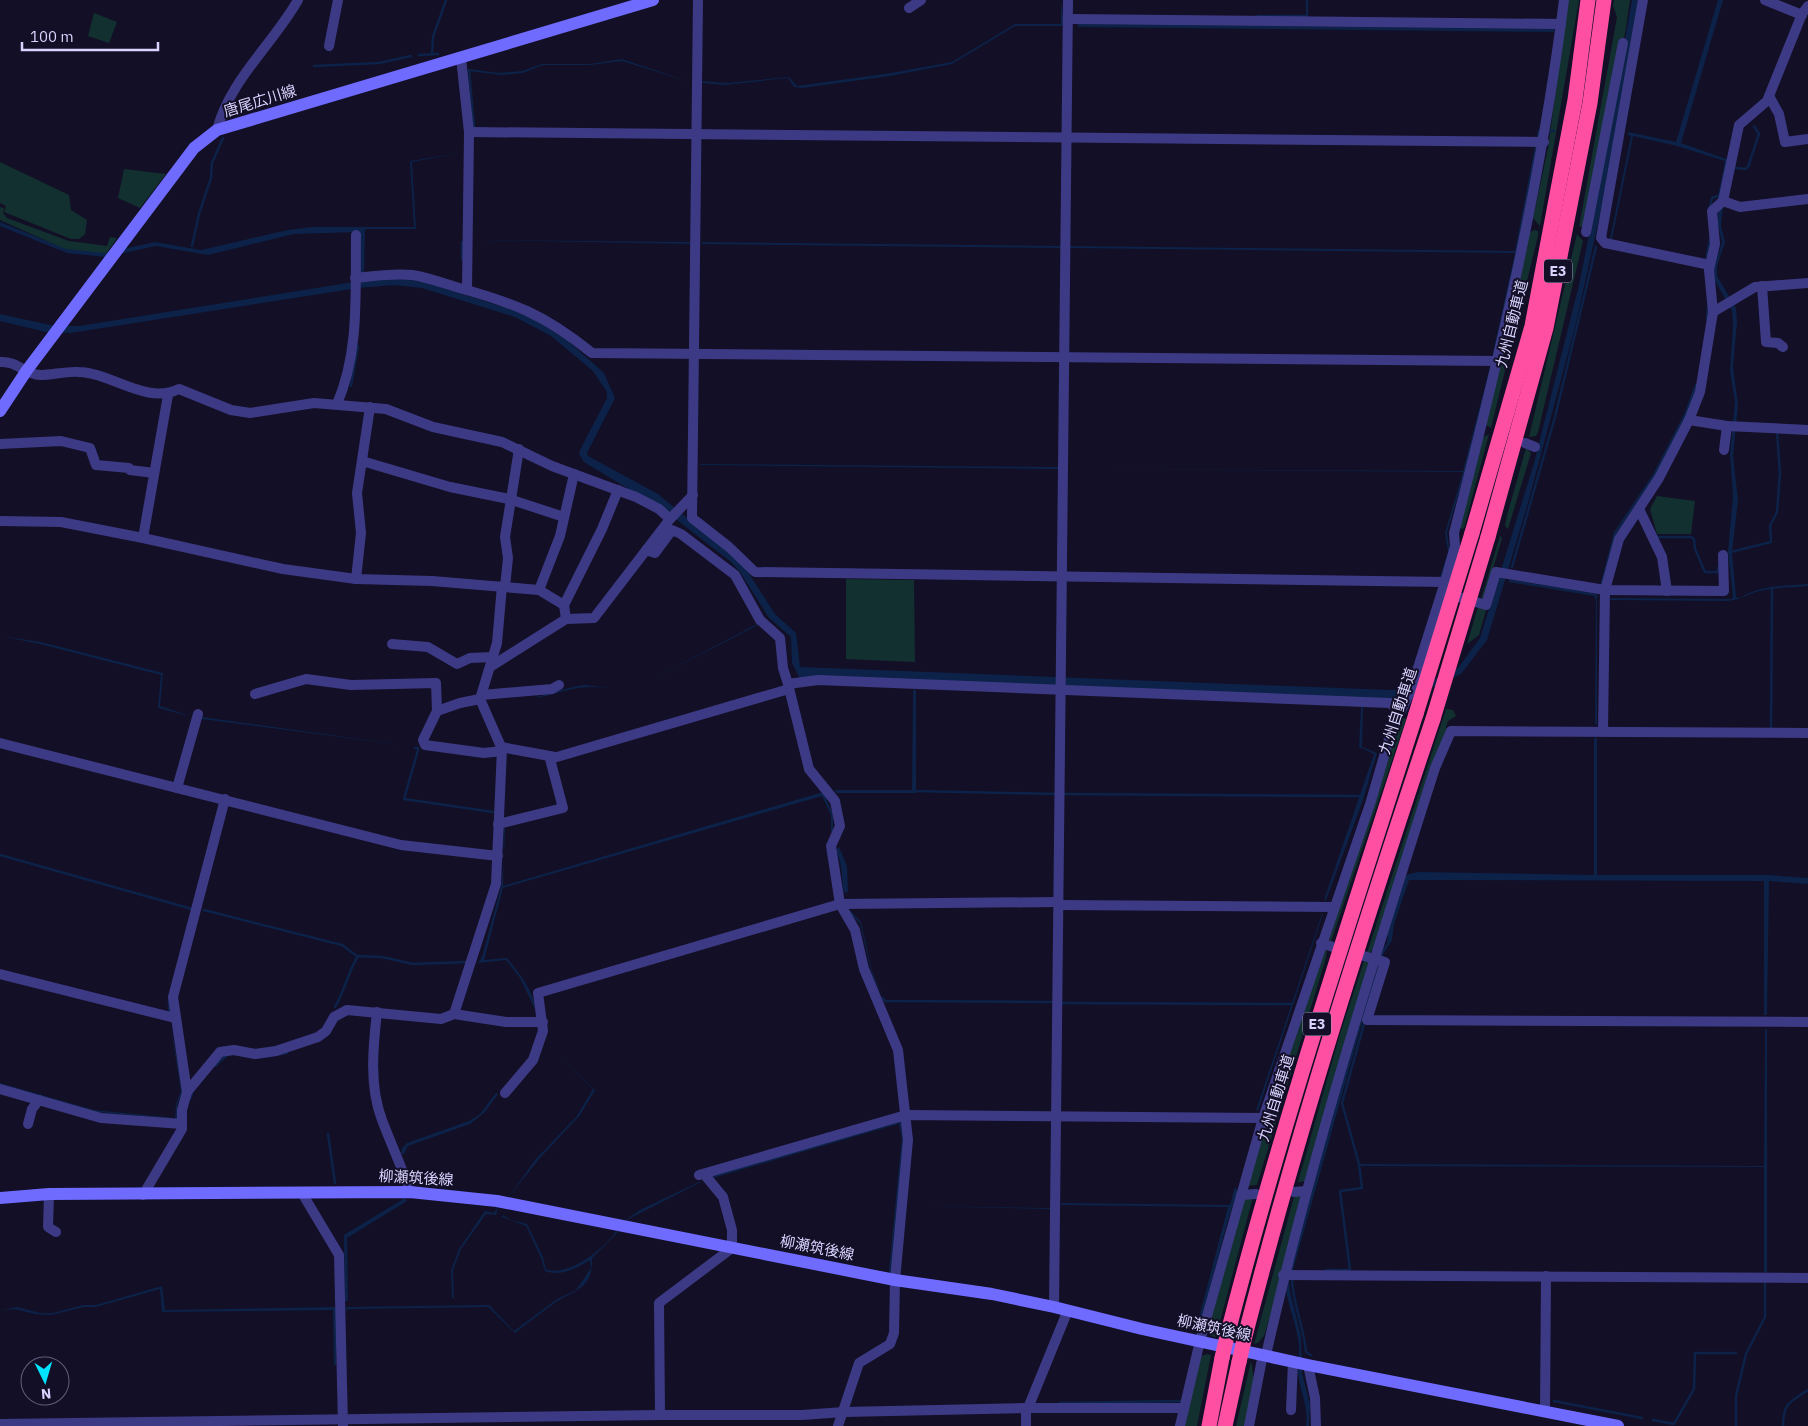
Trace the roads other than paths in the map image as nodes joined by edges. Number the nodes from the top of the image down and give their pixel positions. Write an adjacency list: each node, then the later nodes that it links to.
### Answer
1 (338, 0): 18 (street)
2 (653, 0): 19 (main road, 唐尾広川線)
3 (698, 0): 23 (street)
4 (921, 0): 13 (street)
5 (1068, 0): 15 (street)
6 (1564, 0): 16 (street)
7 (1588, 0): 149 (highway, 九州自動車道 / E3, bridge)
8 (1604, 0): 150 (highway, E3, bridge)
9 (1643, 0): 31 (street)
10 (1764, 0): 14 (street)
11 (294, 1): 21 (street)
12 (1808, 6): 14 (street)
13 (910, 8)
14 (1802, 15): 20 (street)
15 (1068, 19): 16 (street); 24 (street)
16 (1561, 24): 26 (street)
17 (1624, 43): 29 (street)
18 (329, 46)
19 (461, 58): 21 (main road, 唐尾広川線); 22 (street)
20 (1769, 96): 25 (street); 28 (street)
21 (217, 130): 42 (main road, 唐尾広川線)
22 (469, 132): 23 (street); 35 (street)
23 (697, 132): 24 (street); 38 (street)
24 (1066, 136): 26 (street); 39 (street)
25 (1808, 139)
26 (1544, 142): 40 (street)
27 (1808, 199): 28 (street)
28 (1723, 201): 31 (street)
29 (1586, 232)
30 (356, 235): 32 (street)
31 (1710, 265): 36 (street)
32 (355, 283): 35 (street); 44 (street)
33 (1808, 283): 34 (street)
34 (1762, 286): 36 (street); 37 (street)
35 (467, 290): 38 (street)
36 (1713, 312): 47 (street)
37 (1783, 347)
38 (695, 354): 39 (street); 59 (street)
39 (1064, 358): 40 (street); 68 (street)
40 (1497, 361): 71 (street)
41 (0, 362): 42 (street)
42 (27, 370): 43 (street); 46 (main road, 唐尾広川線)
43 (168, 394): 44 (street); 56 (street)
44 (337, 404): 45 (street)
45 (370, 407): 53 (street); 55 (street)
46 (0, 411)
47 (1689, 420): 48 (street); 61 (street)
48 (1727, 426): 49 (street); 54 (street)
49 (1808, 430)
50 (0, 444): 56 (street)
51 (1525, 444): 52 (street)
52 (1535, 447)
53 (519, 449): 57 (street); 60 (street)
54 (1724, 450)
55 (362, 461): 60 (street); 69 (street)
56 (154, 473): 65 (street)
57 (574, 474): 58 (street); 62 (street)
58 (618, 490): 63 (street); 75 (street)
59 (693, 495): 63 (street); 68 (street)
60 (509, 499): 62 (street); 70 (street)
61 (1639, 509): 73 (street); 74 (street)
62 (564, 517): 72 (street)
63 (670, 519): 66 (street)
64 (0, 521): 65 (street)
65 (143, 538): 69 (street)
66 (646, 550): 76 (street); 80 (street)
67 (1723, 555): 74 (street)
68 (1062, 578): 71 (street); 81 (street)
69 (356, 579): 70 (street)
70 (504, 586): 72 (street); 78 (street)
71 (1444, 587): 73 (street); 85 (street)
72 (539, 590): 75 (street)
73 (1605, 590): 74 (street); 87 (street)
74 (1667, 591)
75 (564, 605): 76 (street)
76 (566, 619): 78 (street)
77 (392, 644): 78 (street)
78 (491, 662): 83 (street)
79 (559, 685): 83 (street)
80 (788, 687): 81 (street); 91 (street); 96 (street)
81 (1062, 690): 85 (street); 97 (street)
82 (255, 694): 84 (street)
83 (481, 697): 84 (street); 90 (street)
84 (438, 711): 90 (street)
85 (1400, 712): 98 (street)
86 (198, 714): 92 (street)
87 (1603, 731): 88 (street); 101 (street)
88 (1808, 733)
89 (0, 743): 92 (street)
90 (501, 749): 91 (street); 94 (street)
91 (555, 757): 94 (street)
92 (177, 788): 93 (street)
93 (225, 799): 95 (street); 105 (street)
94 (498, 824): 95 (street)
95 (498, 856): 104 (street)
96 (840, 904): 97 (street); 106 (street); 112 (street)
97 (1059, 904): 98 (street); 113 (street)
98 (1333, 908): 99 (street)
99 (1321, 943): 100 (street); 114 (street)
100 (1333, 947)
101 (1369, 958): 107 (street); 117 (street)
102 (0, 974): 105 (street)
103 (377, 1012): 104 (street); 109 (street); 118 (street)
104 (454, 1014): 106 (street)
105 (175, 1018): 109 (street)
106 (543, 1022): 110 (street)
107 (1808, 1022)
108 (0, 1089): 111 (street)
109 (186, 1092): 116 (street)
110 (504, 1093)
111 (39, 1100): 115 (street); 116 (street)
112 (906, 1115): 113 (street); 127 (street); 131 (street)
113 (1057, 1115): 114 (street); 132 (street)
114 (1262, 1118): 124 (street)
115 (28, 1124)
116 (182, 1124): 123 (street)
117 (1306, 1191): 119 (street); 128 (street)
118 (410, 1192): 120 (main road, 柳瀬筑後線); 127 (main road, 柳瀬筑後線)
119 (1294, 1192)
120 (302, 1193): 123 (main road, 柳瀬筑後線); 144 (street)
121 (49, 1194): 123 (main road, 柳瀬筑後線); 125 (main road, 柳瀬筑後線); 126 (street)
122 (1256, 1194): 124 (street)
123 (143, 1195)
124 (1241, 1195): 134 (street)
125 (0, 1198)
126 (56, 1232)
127 (732, 1248): 131 (main road, 柳瀬筑後線); 143 (street)
128 (1287, 1275): 129 (street); 135 (street)
129 (1546, 1276): 130 (street); 142 (street)
130 (1808, 1278)
131 (895, 1280): 132 (main road, 柳瀬筑後線); 141 (street)
132 (1054, 1307): 133 (main road, 柳瀬筑後線)
133 (1068, 1310): 134 (main road, 柳瀬筑後線); 138 (street)
134 (1200, 1341): 135 (main road, 柳瀬筑後線); 139 (street)
135 (1264, 1355): 136 (main road, 柳瀬筑後線); 151 (street)
136 (1293, 1361): 137 (main road, 柳瀬筑後線); 140 (street)
137 (1308, 1365): 142 (main road, 柳瀬筑後線); 152 (street)
138 (1027, 1408): 139 (street); 141 (street); 147 (street)
139 (1184, 1408): 148 (street)
140 (1291, 1410)
141 (844, 1412): 143 (street); 146 (street)
142 (1546, 1412): 153 (main road, 柳瀬筑後線)
143 (660, 1415): 144 (street)
144 (343, 1423): 145 (street)
145 (0, 1424)
146 (838, 1426)
147 (1026, 1426)
148 (1180, 1426)
149 (1209, 1426)
150 (1225, 1426)
151 (1249, 1426)
152 (1316, 1426)
153 (1618, 1426)

